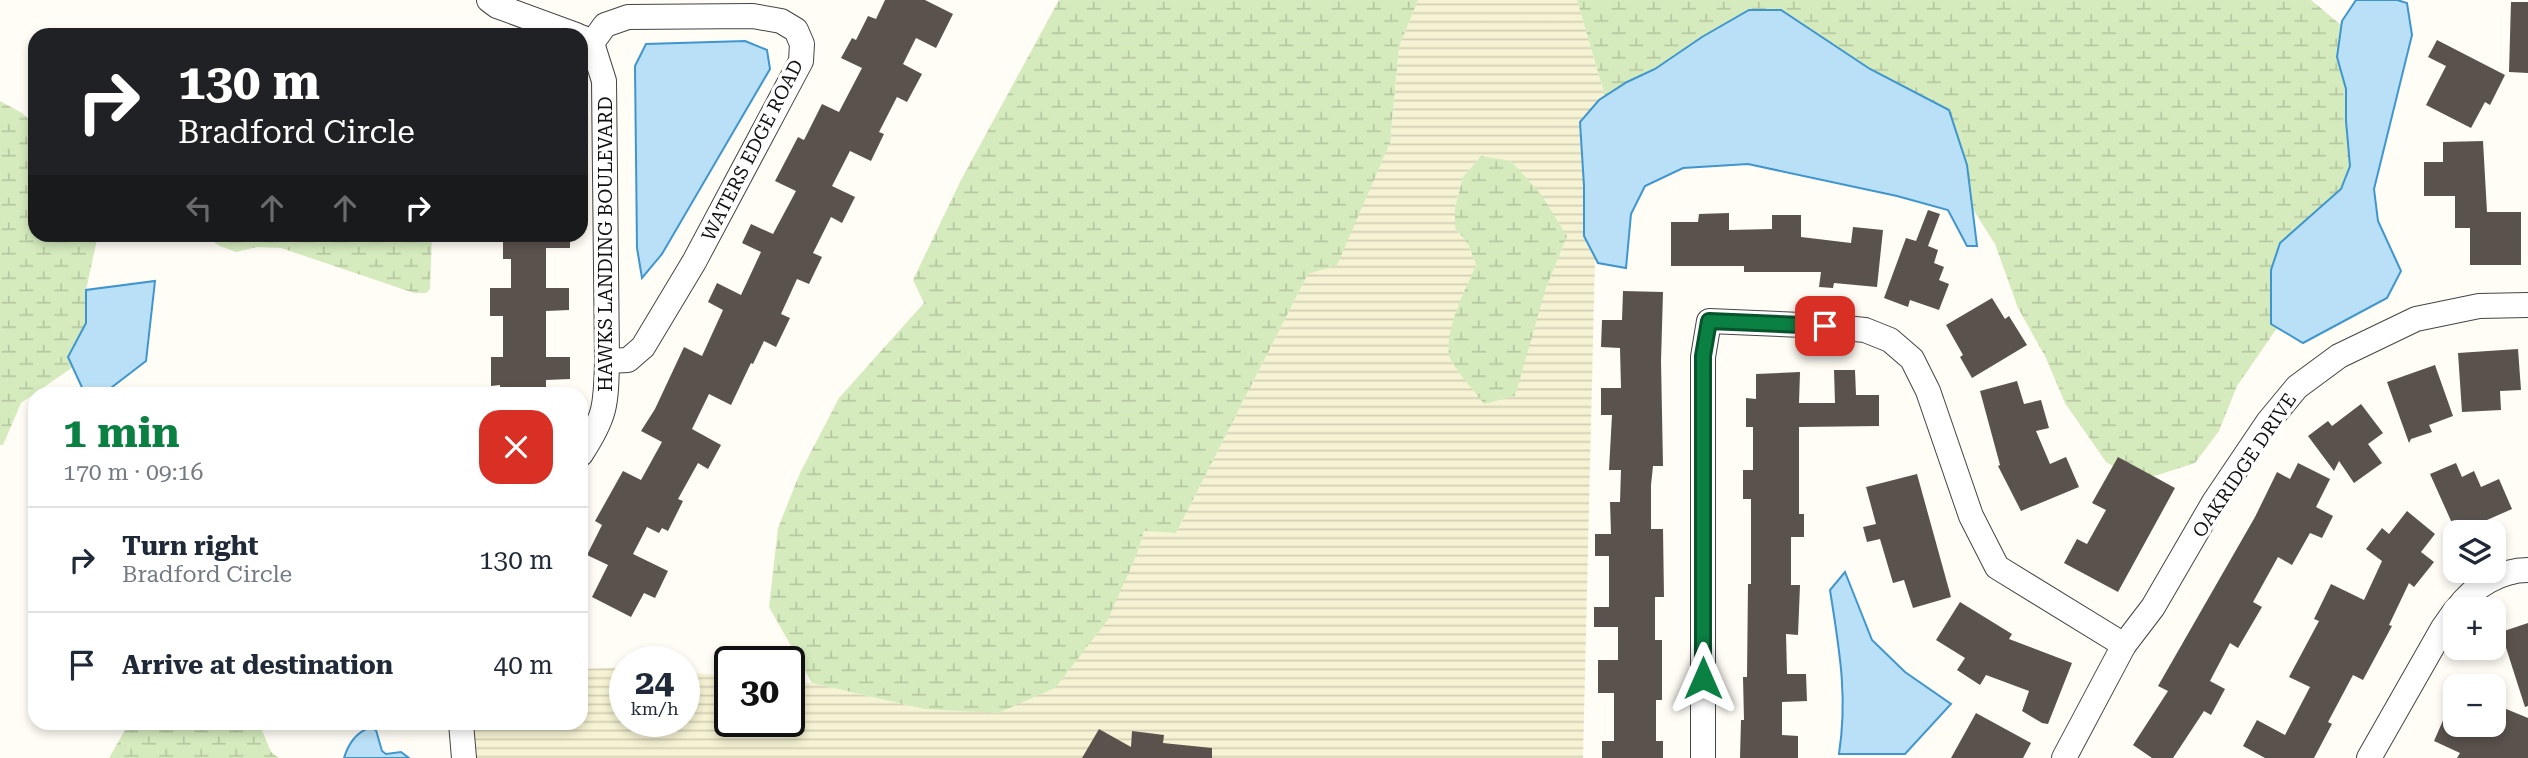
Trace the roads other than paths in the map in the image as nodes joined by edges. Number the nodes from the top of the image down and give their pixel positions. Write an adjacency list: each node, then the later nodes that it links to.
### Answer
1 (489, 0): 2 (street)
2 (556, 28)
3 (588, 35): 6 (street, WATERS EDGE ROAD)
4 (588, 48): 6 (street, HAWKS LANDING BOULEVARD)
5 (2528, 306): 11 (street, OAKRIDGE DRIVE)
6 (607, 361): 7 (street, HAWKS LANDING BOULEVARD)
7 (588, 443)
8 (2528, 570): 9 (street)
9 (2468, 597)
10 (2443, 628): 16 (street)
11 (2124, 645): 14 (street); 15 (street, OAKRIDGE DRIVE)
12 (462, 730): 13 (street)
13 (464, 758)
14 (1703, 758)
15 (2064, 758)
16 (2370, 758)

